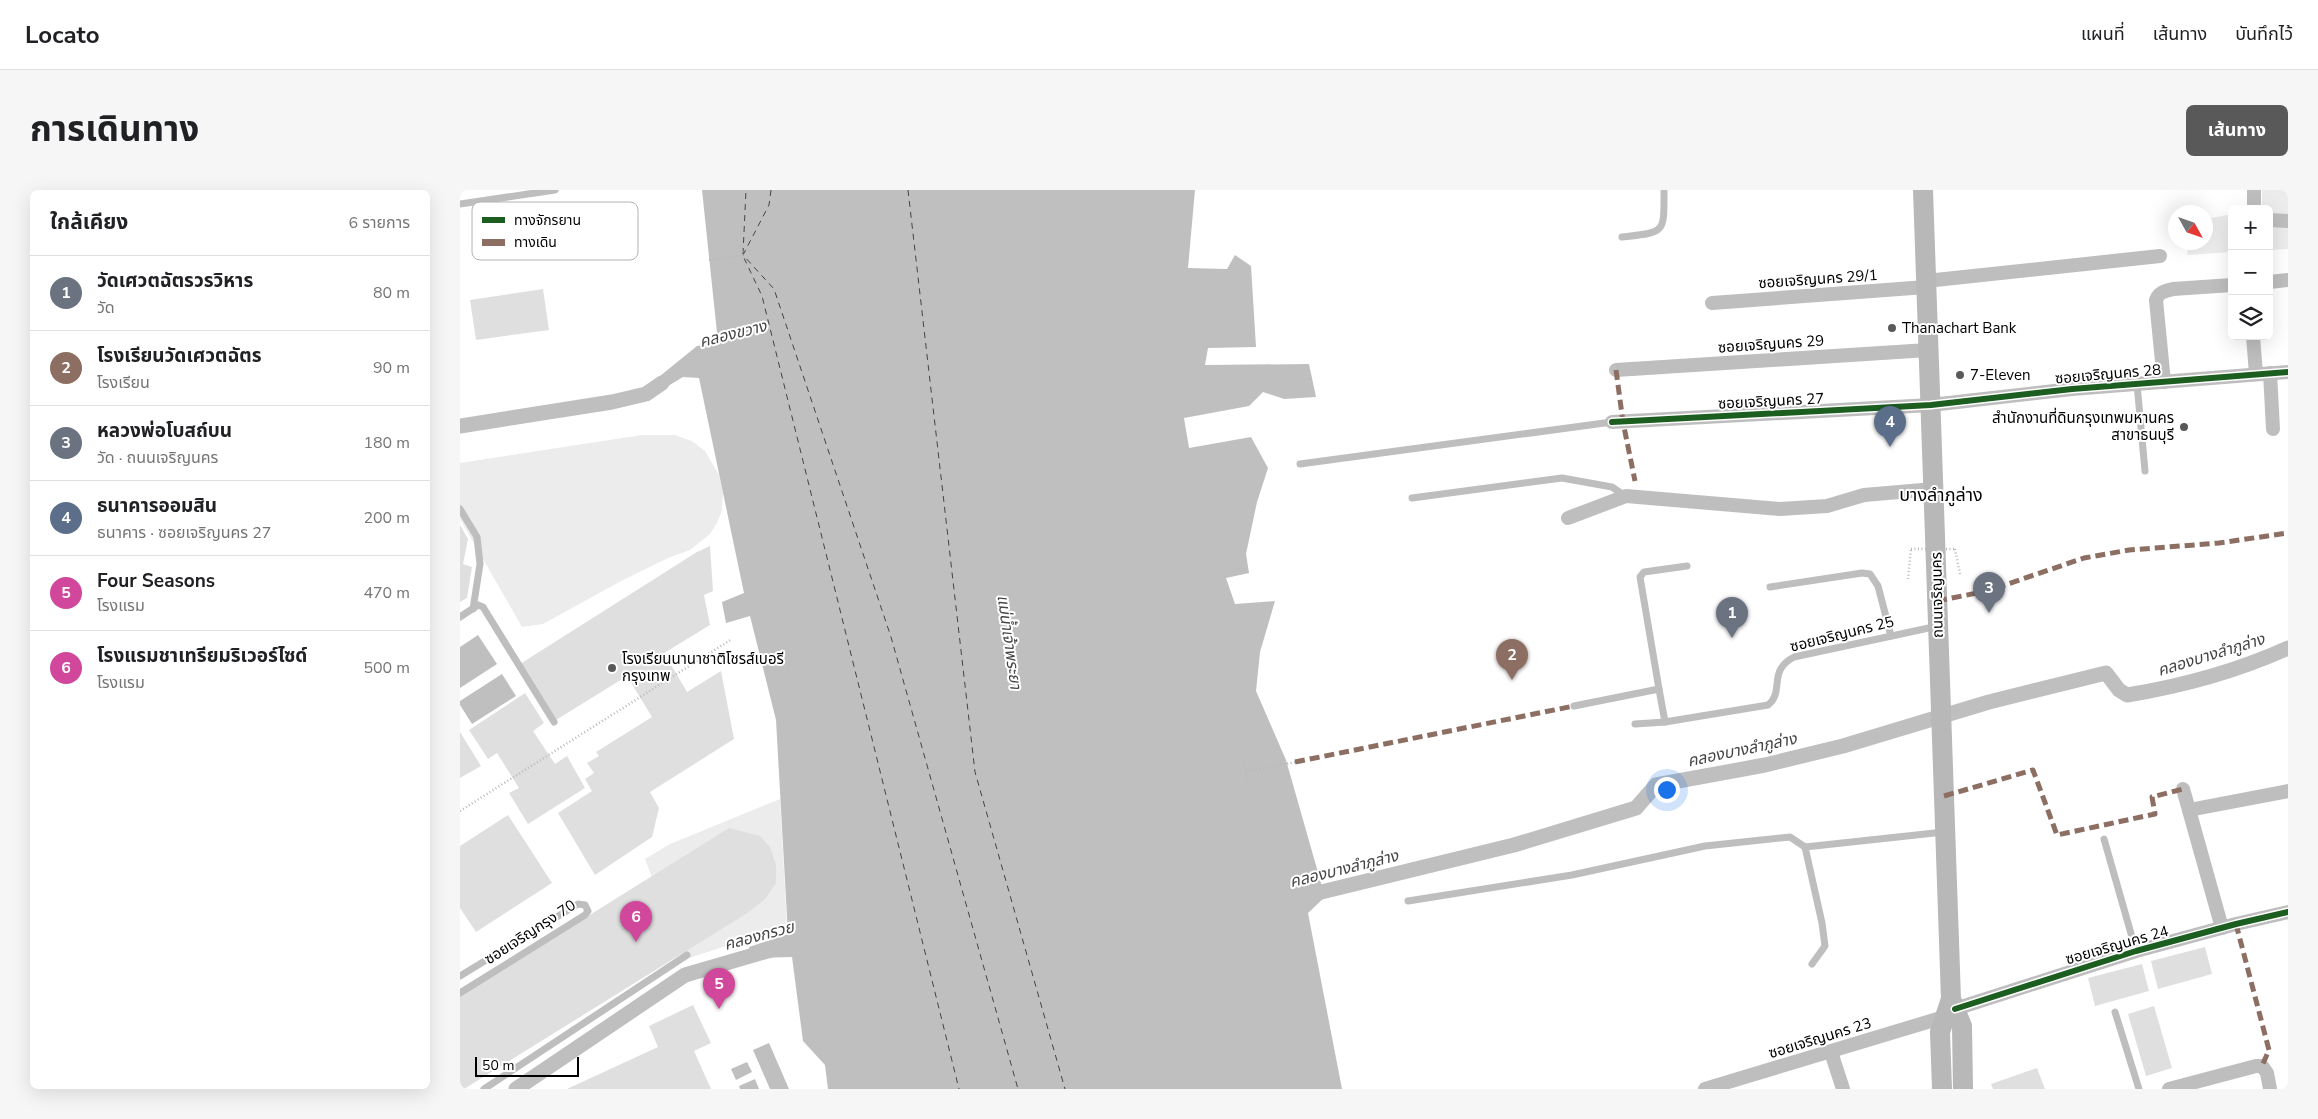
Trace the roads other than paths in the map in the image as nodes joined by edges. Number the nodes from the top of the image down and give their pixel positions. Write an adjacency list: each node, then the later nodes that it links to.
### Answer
1 (555, 190): 5 (lane)
2 (1664, 190): 9 (lane)
3 (1923, 190): 13 (main road, ถนนเจริญนคร)
4 (2254, 190): 6 (street)
5 (474, 202)
6 (2254, 205)
7 (2273, 220): 8 (street)
8 (2288, 221)
9 (1622, 237)
10 (2160, 256): 13 (street, ซอยเจริญนคร 29/1)
11 (2288, 280): 12 (street)
12 (2273, 282)
13 (1926, 284): 15 (street, ซอยเจริญนคร 29/1); 17 (main road, ถนนเจริญนคร)
14 (2228, 285): 22 (street)
15 (1712, 303)
16 (2254, 340): 21 (street)
17 (1928, 350): 18 (street, ซอยเจริญนคร 29); 24 (main road, ถนนเจริญนคร)
18 (1616, 370)
19 (2288, 372): 20 (street, ซอยเจริญนคร 28)
20 (2270, 373): 21 (street, ซอยเจริญนคร 28); 26 (street)
21 (2256, 374): 22 (street, ซอยเจริญนคร 28)
22 (2164, 382): 23 (street, ซอยเจริญนคร 28)
23 (2137, 384): 24 (street, ซอยเจริญนคร 28); 28 (lane)
24 (1931, 405): 25 (street, ซอยเจริญนคร 27); 29 (main road, ถนนเจริญนคร)
25 (1612, 422): 27 (lane)
26 (2273, 429)
27 (1300, 464)
28 (2146, 471)
29 (1934, 489): 30 (street); 38 (main road, ถนนเจริญนคร)
30 (1626, 496): 31 (lane); 33 (street)
31 (1412, 498)
32 (460, 509): 36 (lane)
33 (1568, 518)
34 (1687, 566): 40 (lane)
35 (1770, 586): 39 (lane)
36 (473, 608): 37 (lane); 42 (lane)
37 (460, 617)
38 (1938, 626): 39 (lane, ซอยเจริญนคร 25); 48 (main road, ถนนเจริญนคร)
39 (1891, 636): 43 (lane, ซอยเจริญนคร 25)
40 (1659, 689): 41 (lane); 43 (lane)
41 (1574, 706)
42 (554, 722)
43 (1665, 722): 44 (lane)
44 (1635, 724)
45 (2183, 790): 47 (street)
46 (2288, 791): 47 (street)
47 (2189, 810): 53 (street)
48 (1944, 832): 50 (lane); 59 (main road, ถนนเจริญนคร)
49 (2104, 838): 54 (lane)
50 (1805, 847): 51 (lane); 56 (lane)
51 (1408, 901)
52 (2288, 912): 53 (street, ซอยเจริญนคร 24)
53 (2222, 928): 54 (street, ซอยเจริญนคร 24)
54 (2136, 951): 59 (street, ซอยเจริญนคร 24)
55 (687, 955): 62 (lane)
56 (1812, 964)
57 (460, 976): 58 (lane, ซอยเจริญกรุง 70)
58 (460, 992)
59 (1950, 1008): 61 (street, ซอยเจริญนคร 23); 65 (main road, ถนนเจริญนคร); 66 (main road, ถนนเจริญนคร)
60 (2116, 1012): 67 (lane)
61 (1831, 1052): 63 (street, ซอยเจริญนคร 23); 64 (street)
62 (484, 1089)
63 (1705, 1089)
64 (1843, 1089)
65 (1942, 1089)
66 (1964, 1089)
67 (2139, 1089)
68 (2170, 1089): 69 (street)
69 (2270, 1089)

